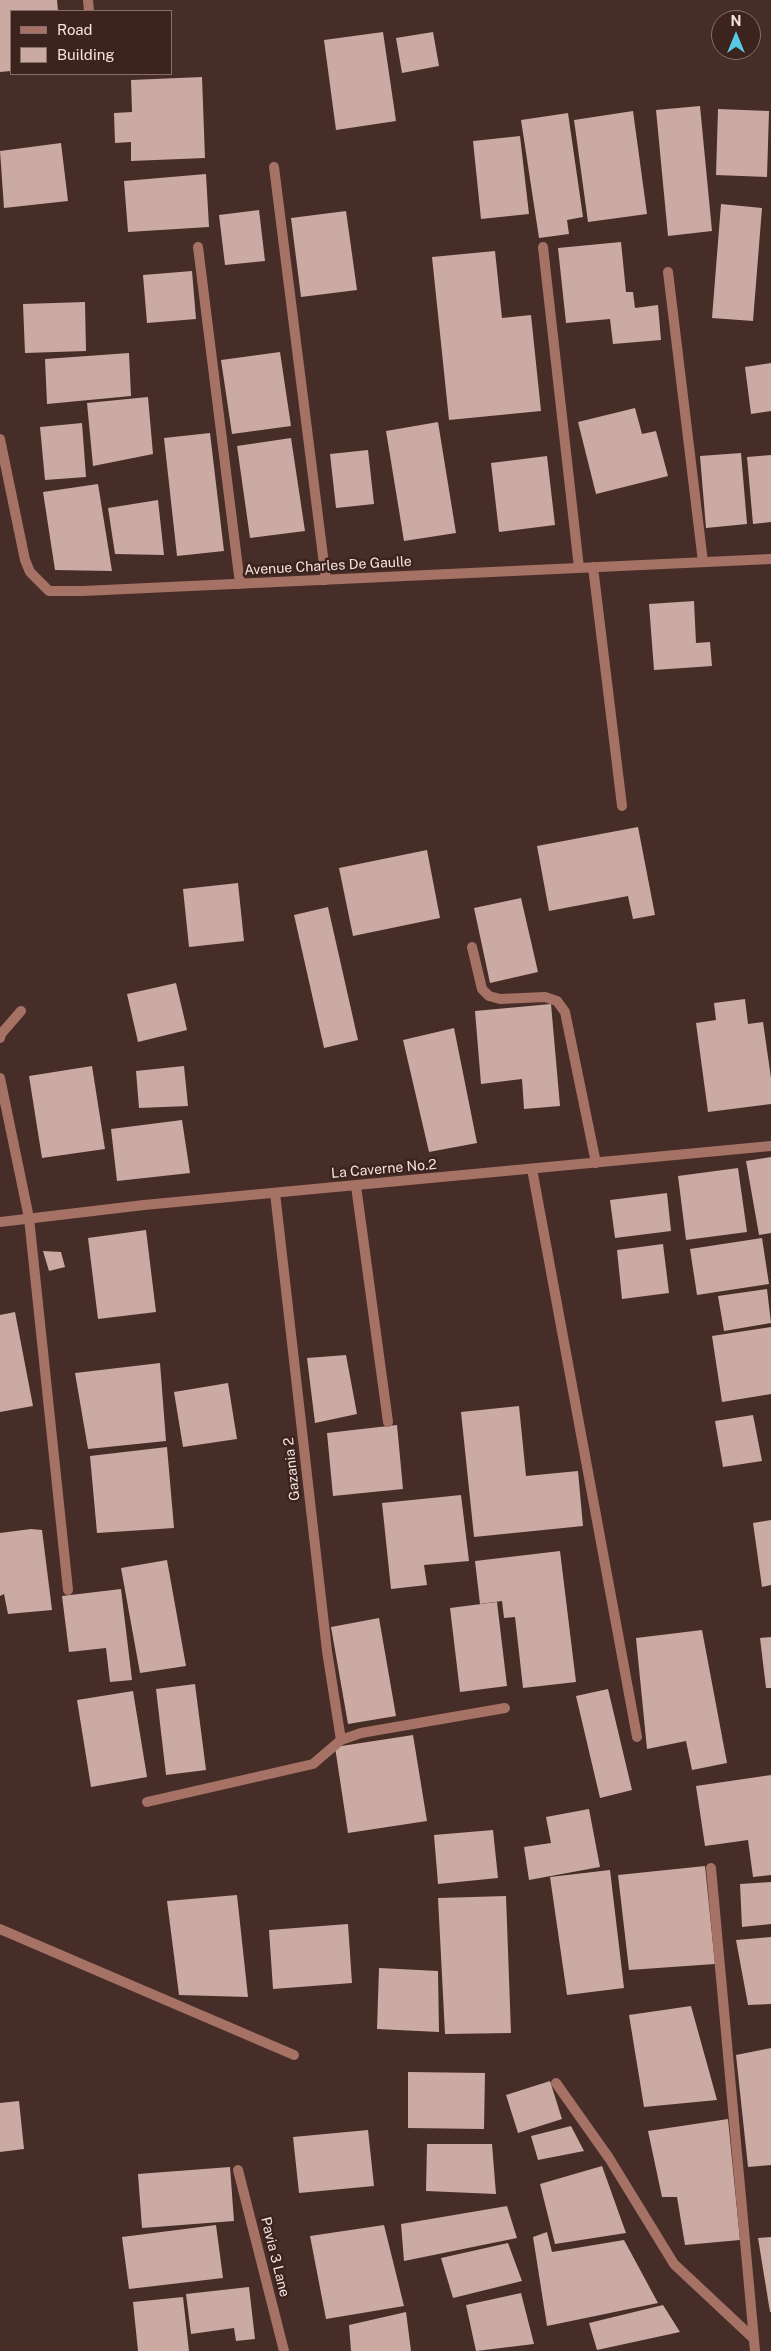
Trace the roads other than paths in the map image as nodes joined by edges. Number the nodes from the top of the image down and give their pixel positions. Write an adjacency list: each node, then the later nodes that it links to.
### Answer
1 (274, 167): 10 (street)
2 (198, 246): 11 (street)
3 (543, 247): 9 (street)
4 (668, 272): 7 (street)
5 (0, 439): 11 (street, Avenue Charles De Gaulle)
6 (771, 559): 7 (street, Avenue Charles De Gaulle)
7 (703, 562): 8 (street, Avenue Charles De Gaulle)
8 (593, 567): 9 (street, Avenue Charles De Gaulle); 12 (street)
9 (580, 568): 10 (street, Avenue Charles De Gaulle)
10 (326, 580): 11 (street, Avenue Charles De Gaulle)
11 (240, 584)
12 (622, 806)
13 (472, 947): 18 (street)
14 (21, 1011): 15 (street)
15 (0, 1038)
16 (0, 1078): 22 (street)
17 (771, 1146): 18 (street, La Caverne No.2)
18 (596, 1163): 19 (street, La Caverne No.2)
19 (532, 1169): 20 (street, La Caverne No.2); 27 (street)
20 (356, 1186): 21 (street, La Caverne No.2); 24 (street)
21 (275, 1193): 22 (street, La Caverne No.2); 28 (street, Gazania 2)
22 (29, 1218): 23 (street, La Caverne No.2); 25 (street)
23 (0, 1222)
24 (388, 1422)
25 (68, 1590)
26 (505, 1708): 28 (street)
27 (637, 1737)
28 (341, 1740): 29 (street)
29 (147, 1802)
30 (711, 1868): 35 (street)
31 (0, 1929): 32 (street)
32 (294, 2055)
33 (556, 2083): 35 (street)
34 (238, 2170): 36 (street, Pavia 3 Lane)
35 (753, 2338): 37 (street)
36 (284, 2351)
37 (755, 2351)

